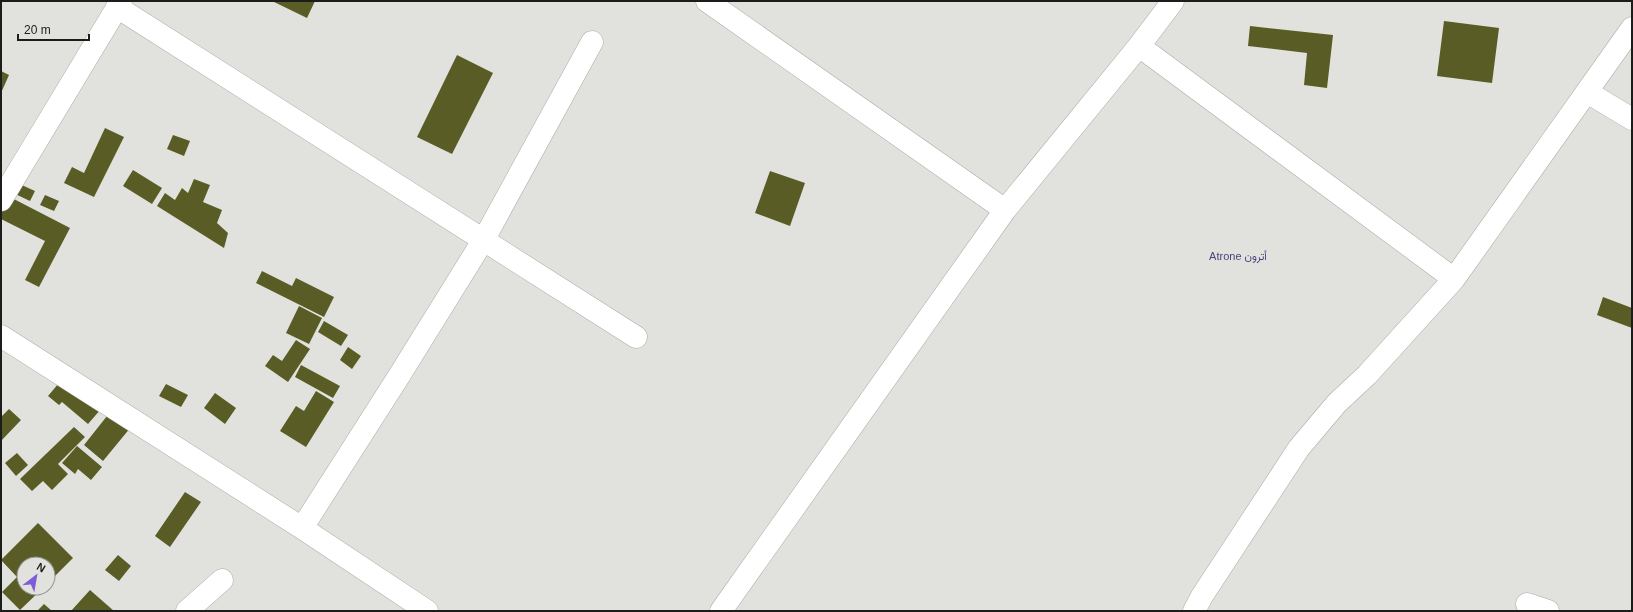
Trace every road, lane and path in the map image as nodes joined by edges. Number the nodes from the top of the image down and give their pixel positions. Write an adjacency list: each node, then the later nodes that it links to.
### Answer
1 (707, 1): 10 (street)
2 (1173, 1): 6 (street)
3 (119, 4): 9 (street); 11 (street)
4 (1632, 28): 7 (street)
5 (592, 42): 11 (street)
6 (1139, 46): 10 (street); 12 (street)
7 (1587, 92): 8 (street); 12 (street)
8 (1632, 119)
9 (1, 200)
10 (1005, 210): 20 (street)
11 (484, 239): 14 (street); 15 (street)
12 (1454, 279): 21 (street)
13 (1, 336): 15 (street)
14 (636, 338)
15 (302, 528): 19 (street)
16 (222, 580): 18 (street)
17 (1527, 604): 22 (street)
18 (187, 611)
19 (427, 611)
20 (721, 611)
21 (1194, 611)
22 (1548, 611)

